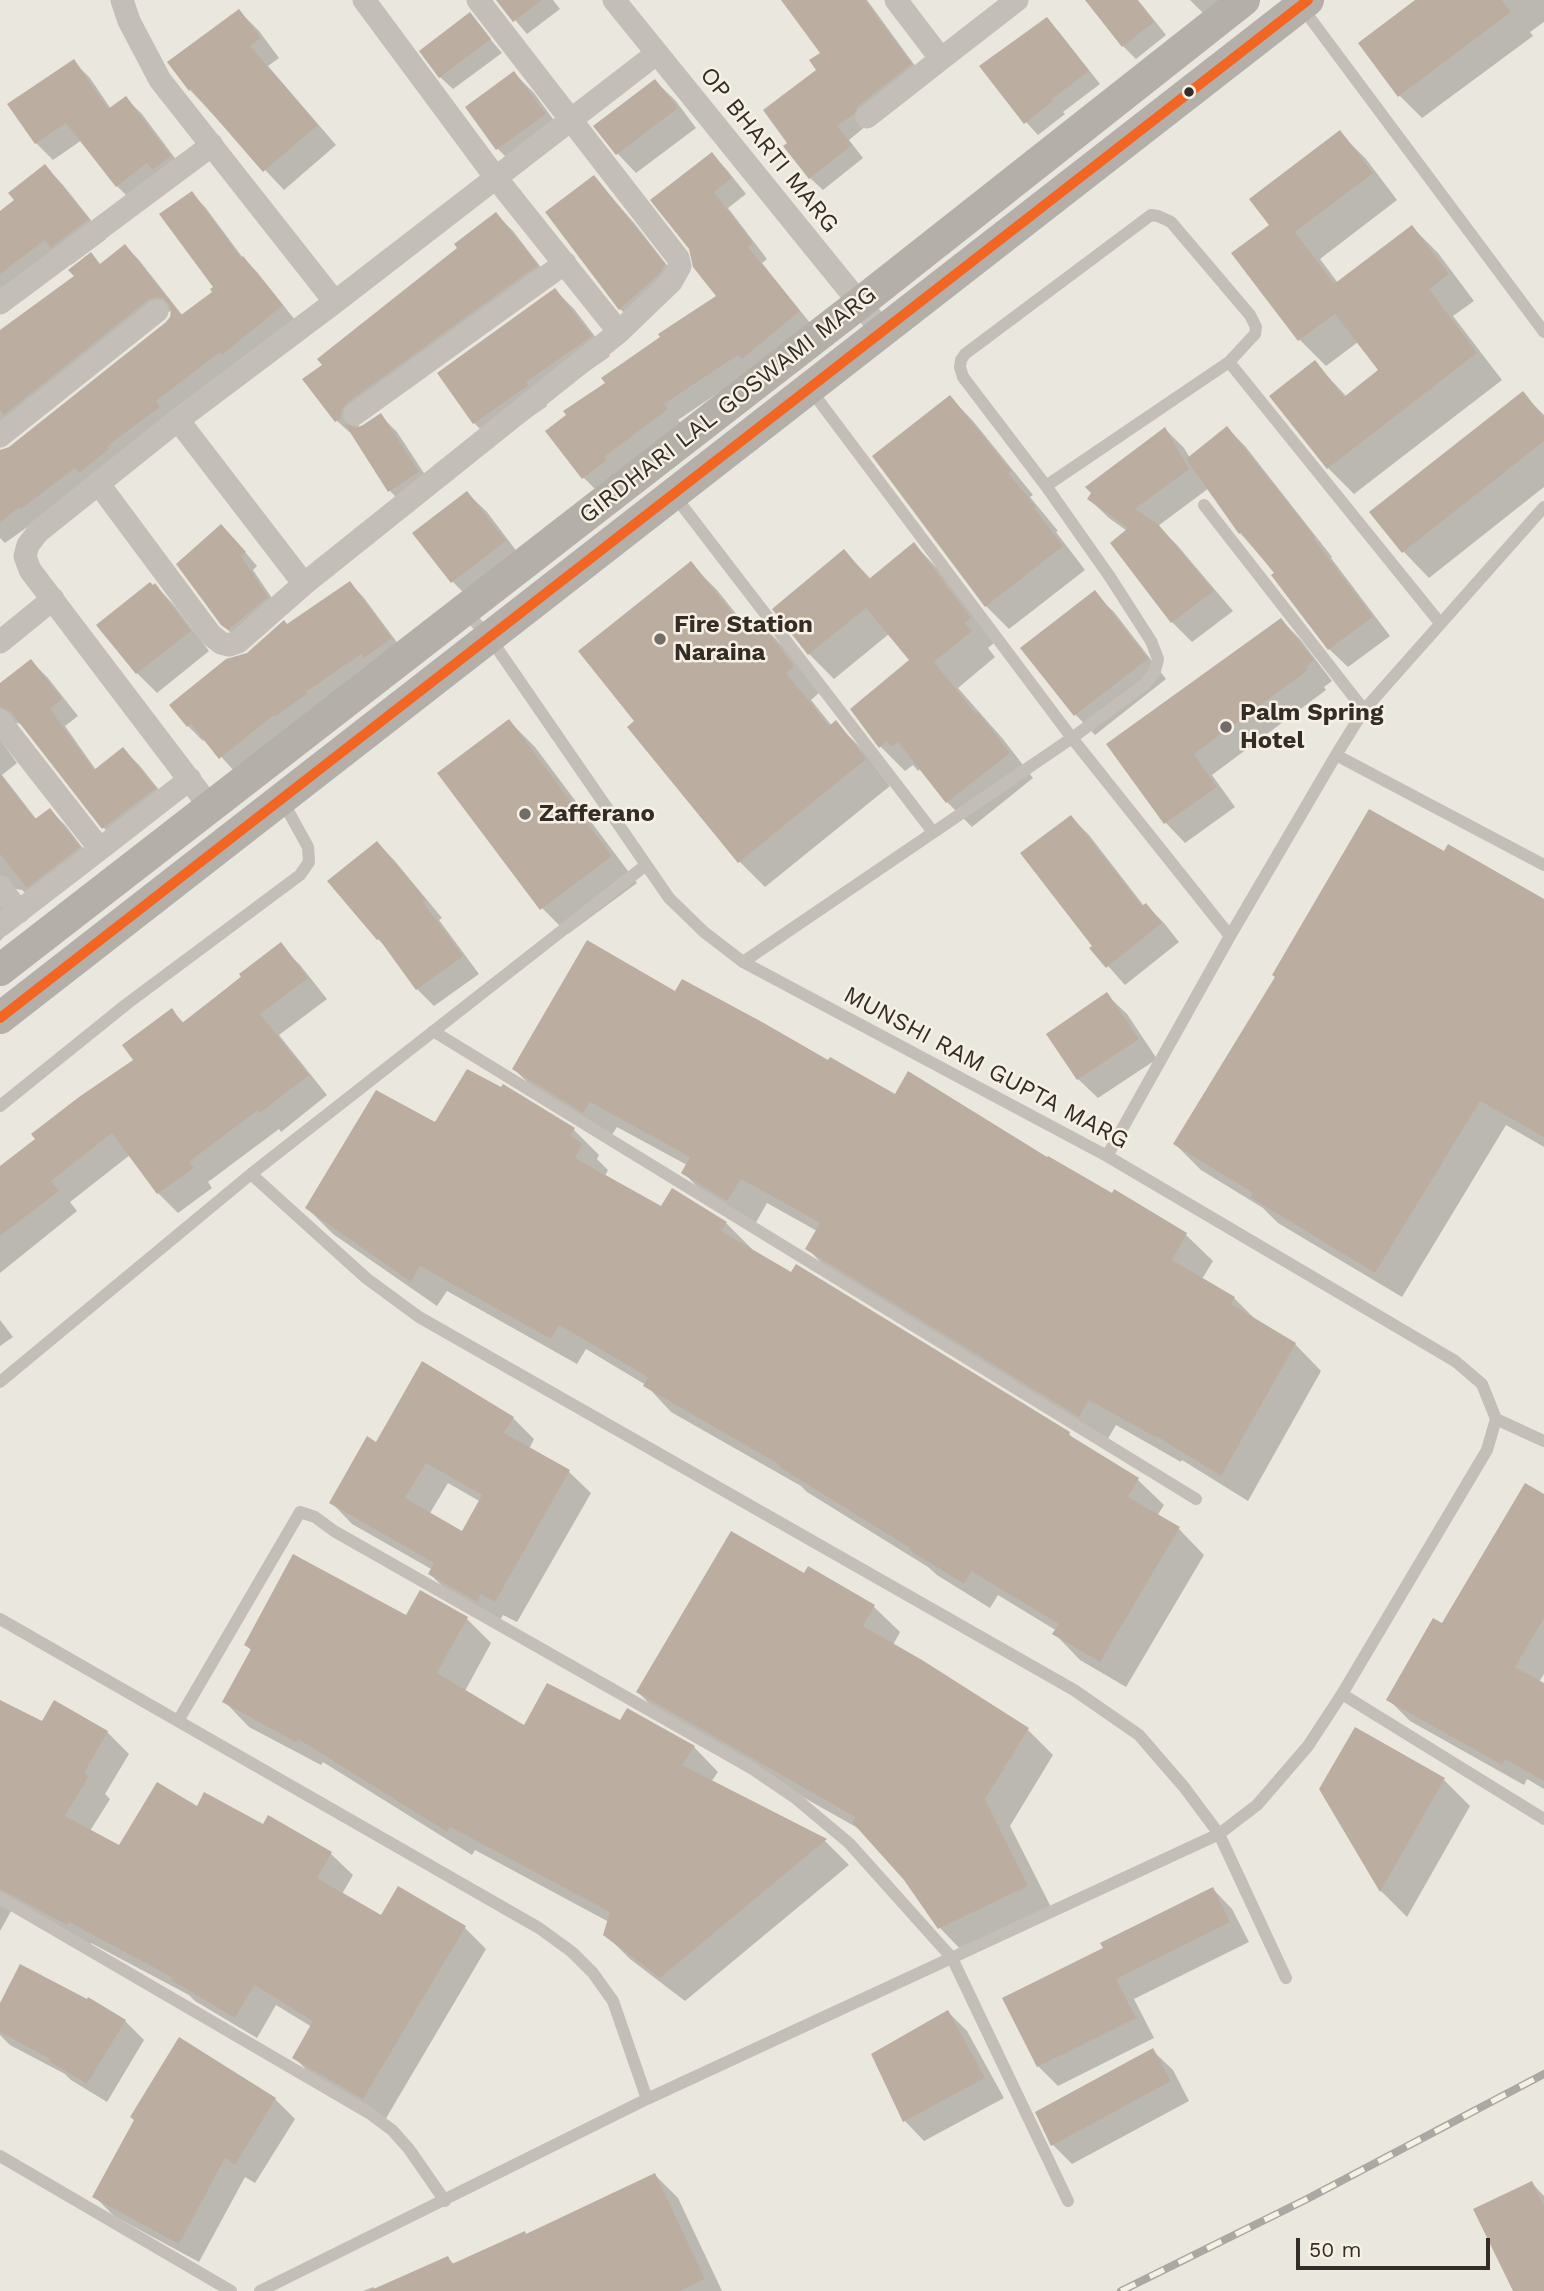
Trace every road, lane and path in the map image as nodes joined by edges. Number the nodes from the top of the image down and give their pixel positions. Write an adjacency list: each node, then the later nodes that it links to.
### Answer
1 (122, 0): 13 (street)
2 (364, 0): 14 (street)
3 (478, 0): 12 (street)
4 (614, 0): 9 (street, OP BHARTI MARG)
5 (895, 0): 10 (street)
6 (1017, 0): 10 (street)
7 (1244, 0): 18 (main road, GIRDHARI LAL GOSWAMI MARG)
8 (1304, 3): 21 (main road, GIRDHARI LAL GOSWAMI MARG); 22 (lane)
9 (656, 54): 12 (street); 18 (street, OP BHARTI MARG)
10 (941, 59): 11 (street)
11 (867, 117)
12 (570, 120): 14 (street); 20 (street)
13 (212, 145): 16 (street); 17 (street)
14 (496, 177): 15 (street); 16 (street)
15 (565, 263): 20 (street); 25 (street)
16 (335, 302): 26 (street)
17 (0, 303)
18 (860, 303): 21 (street, OP BHARTI MARG); 35 (main road, GIRDHARI LAL GOSWAMI MARG)
19 (157, 311): 27 (street)
20 (619, 331): 33 (street)
21 (883, 332): 24 (main road, GIRDHARI LAL GOSWAMI MARG)
22 (1544, 332)
23 (1229, 362): 29 (lane); 29 (lane); 36 (lane)
24 (810, 389): 30 (main road, GIRDHARI LAL GOSWAMI MARG); 41 (lane)
25 (355, 414)
26 (178, 420): 28 (street); 33 (street)
27 (0, 436)
28 (98, 483): 33 (street); 34 (street)
29 (1046, 486): 41 (lane)
30 (674, 495): 37 (main road, GIRDHARI LAL GOSWAMI MARG); 46 (lane)
31 (1204, 505): 39 (lane)
32 (1544, 507): 36 (lane)
33 (304, 584)
34 (53, 599): 38 (street); 43 (street)
35 (464, 610): 37 (lane, MUNSHI RAM GUPTA MARG); 45 (main road, GIRDHARI LAL GOSWAMI MARG)
36 (1440, 623): 39 (lane)
37 (490, 638): 44 (main road, GIRDHARI LAL GOSWAMI MARG); 48 (lane, MUNSHI RAM GUPTA MARG)
38 (0, 642)
39 (1364, 709): 42 (lane)
40 (0, 722): 47 (street)
41 (1072, 738): 46 (lane); 53 (lane)
42 (1336, 755): 49 (lane); 53 (lane)
43 (190, 779): 45 (street); 47 (street)
44 (282, 800): 56 (main road, GIRDHARI LAL GOSWAMI MARG); 58 (lane)
45 (210, 807): 55 (main road, GIRDHARI LAL GOSWAMI MARG)
46 (933, 832): 54 (lane)
47 (100, 849): 51 (street)
48 (646, 864): 54 (lane, MUNSHI RAM GUPTA MARG); 57 (lane)
49 (1544, 866)
50 (0, 887): 51 (street)
51 (19, 912): 52 (street)
52 (0, 926)
53 (1230, 936): 59 (lane)
54 (743, 962): 59 (lane, MUNSHI RAM GUPTA MARG)
55 (0, 970)
56 (0, 1018)
57 (433, 1031): 60 (lane); 64 (lane)
58 (0, 1106)
59 (1107, 1156): 62 (lane, MUNSHI RAM GUPTA MARG)
60 (251, 1174): 61 (lane); 69 (lane)
61 (0, 1382)
62 (1496, 1419): 63 (lane); 66 (lane)
63 (1544, 1441)
64 (1196, 1499)
65 (0, 1619): 67 (lane)
66 (1342, 1694): 68 (lane); 69 (lane)
67 (178, 1721): 71 (lane); 73 (lane)
68 (1544, 1819)
69 (1219, 1834): 71 (lane); 72 (lane)
70 (0, 1898): 75 (lane)
71 (952, 1958): 73 (lane); 76 (lane)
72 (1286, 1978)
73 (647, 2099): 75 (lane)
74 (0, 2156): 77 (lane)
75 (445, 2201): 78 (lane)
76 (1068, 2201)
77 (230, 2291)
78 (260, 2291)

